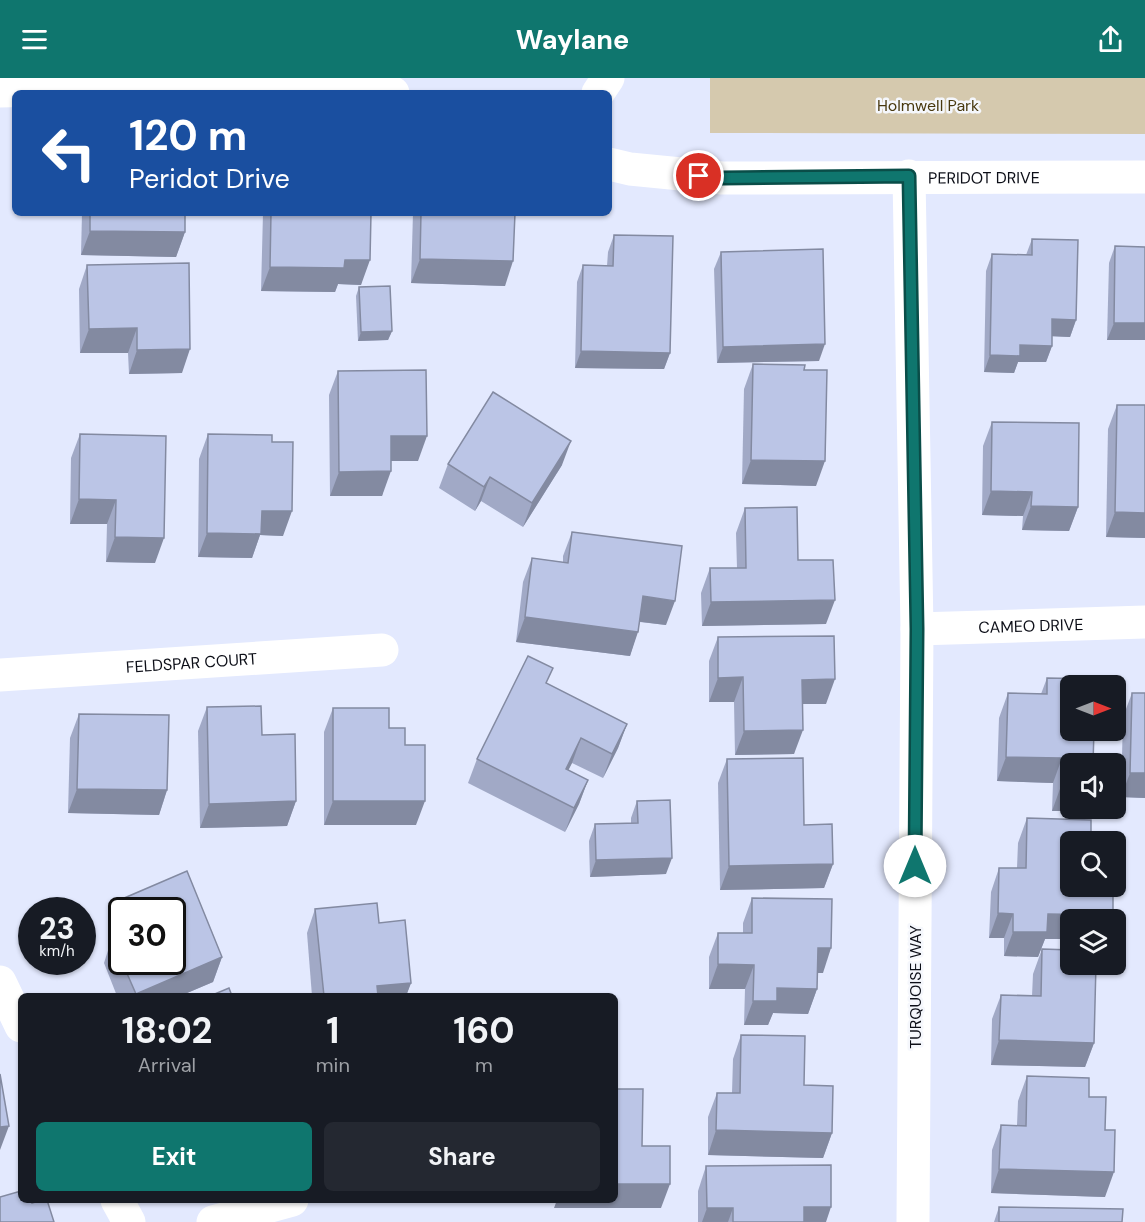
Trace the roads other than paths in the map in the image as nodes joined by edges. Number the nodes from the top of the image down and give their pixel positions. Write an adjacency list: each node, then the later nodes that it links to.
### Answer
1 (40, 90): 2 (street)
2 (356, 90)
3 (612, 165): 4 (street, PERIDOT DRIVE)
4 (909, 176): 5 (street, PERIDOT DRIVE); 7 (street, TURQUOISE WAY)
5 (1145, 177)
6 (1145, 622): 7 (street, CAMEO DRIVE)
7 (917, 629): 16 (street, TURQUOISE WAY)
8 (382, 650): 9 (street, FELDSPAR COURT)
9 (0, 675)
10 (0, 982): 11 (street)
11 (18, 1020)
12 (119, 1203): 14 (street)
13 (281, 1203): 15 (street)
14 (129, 1222)
15 (213, 1222)
16 (913, 1222)

